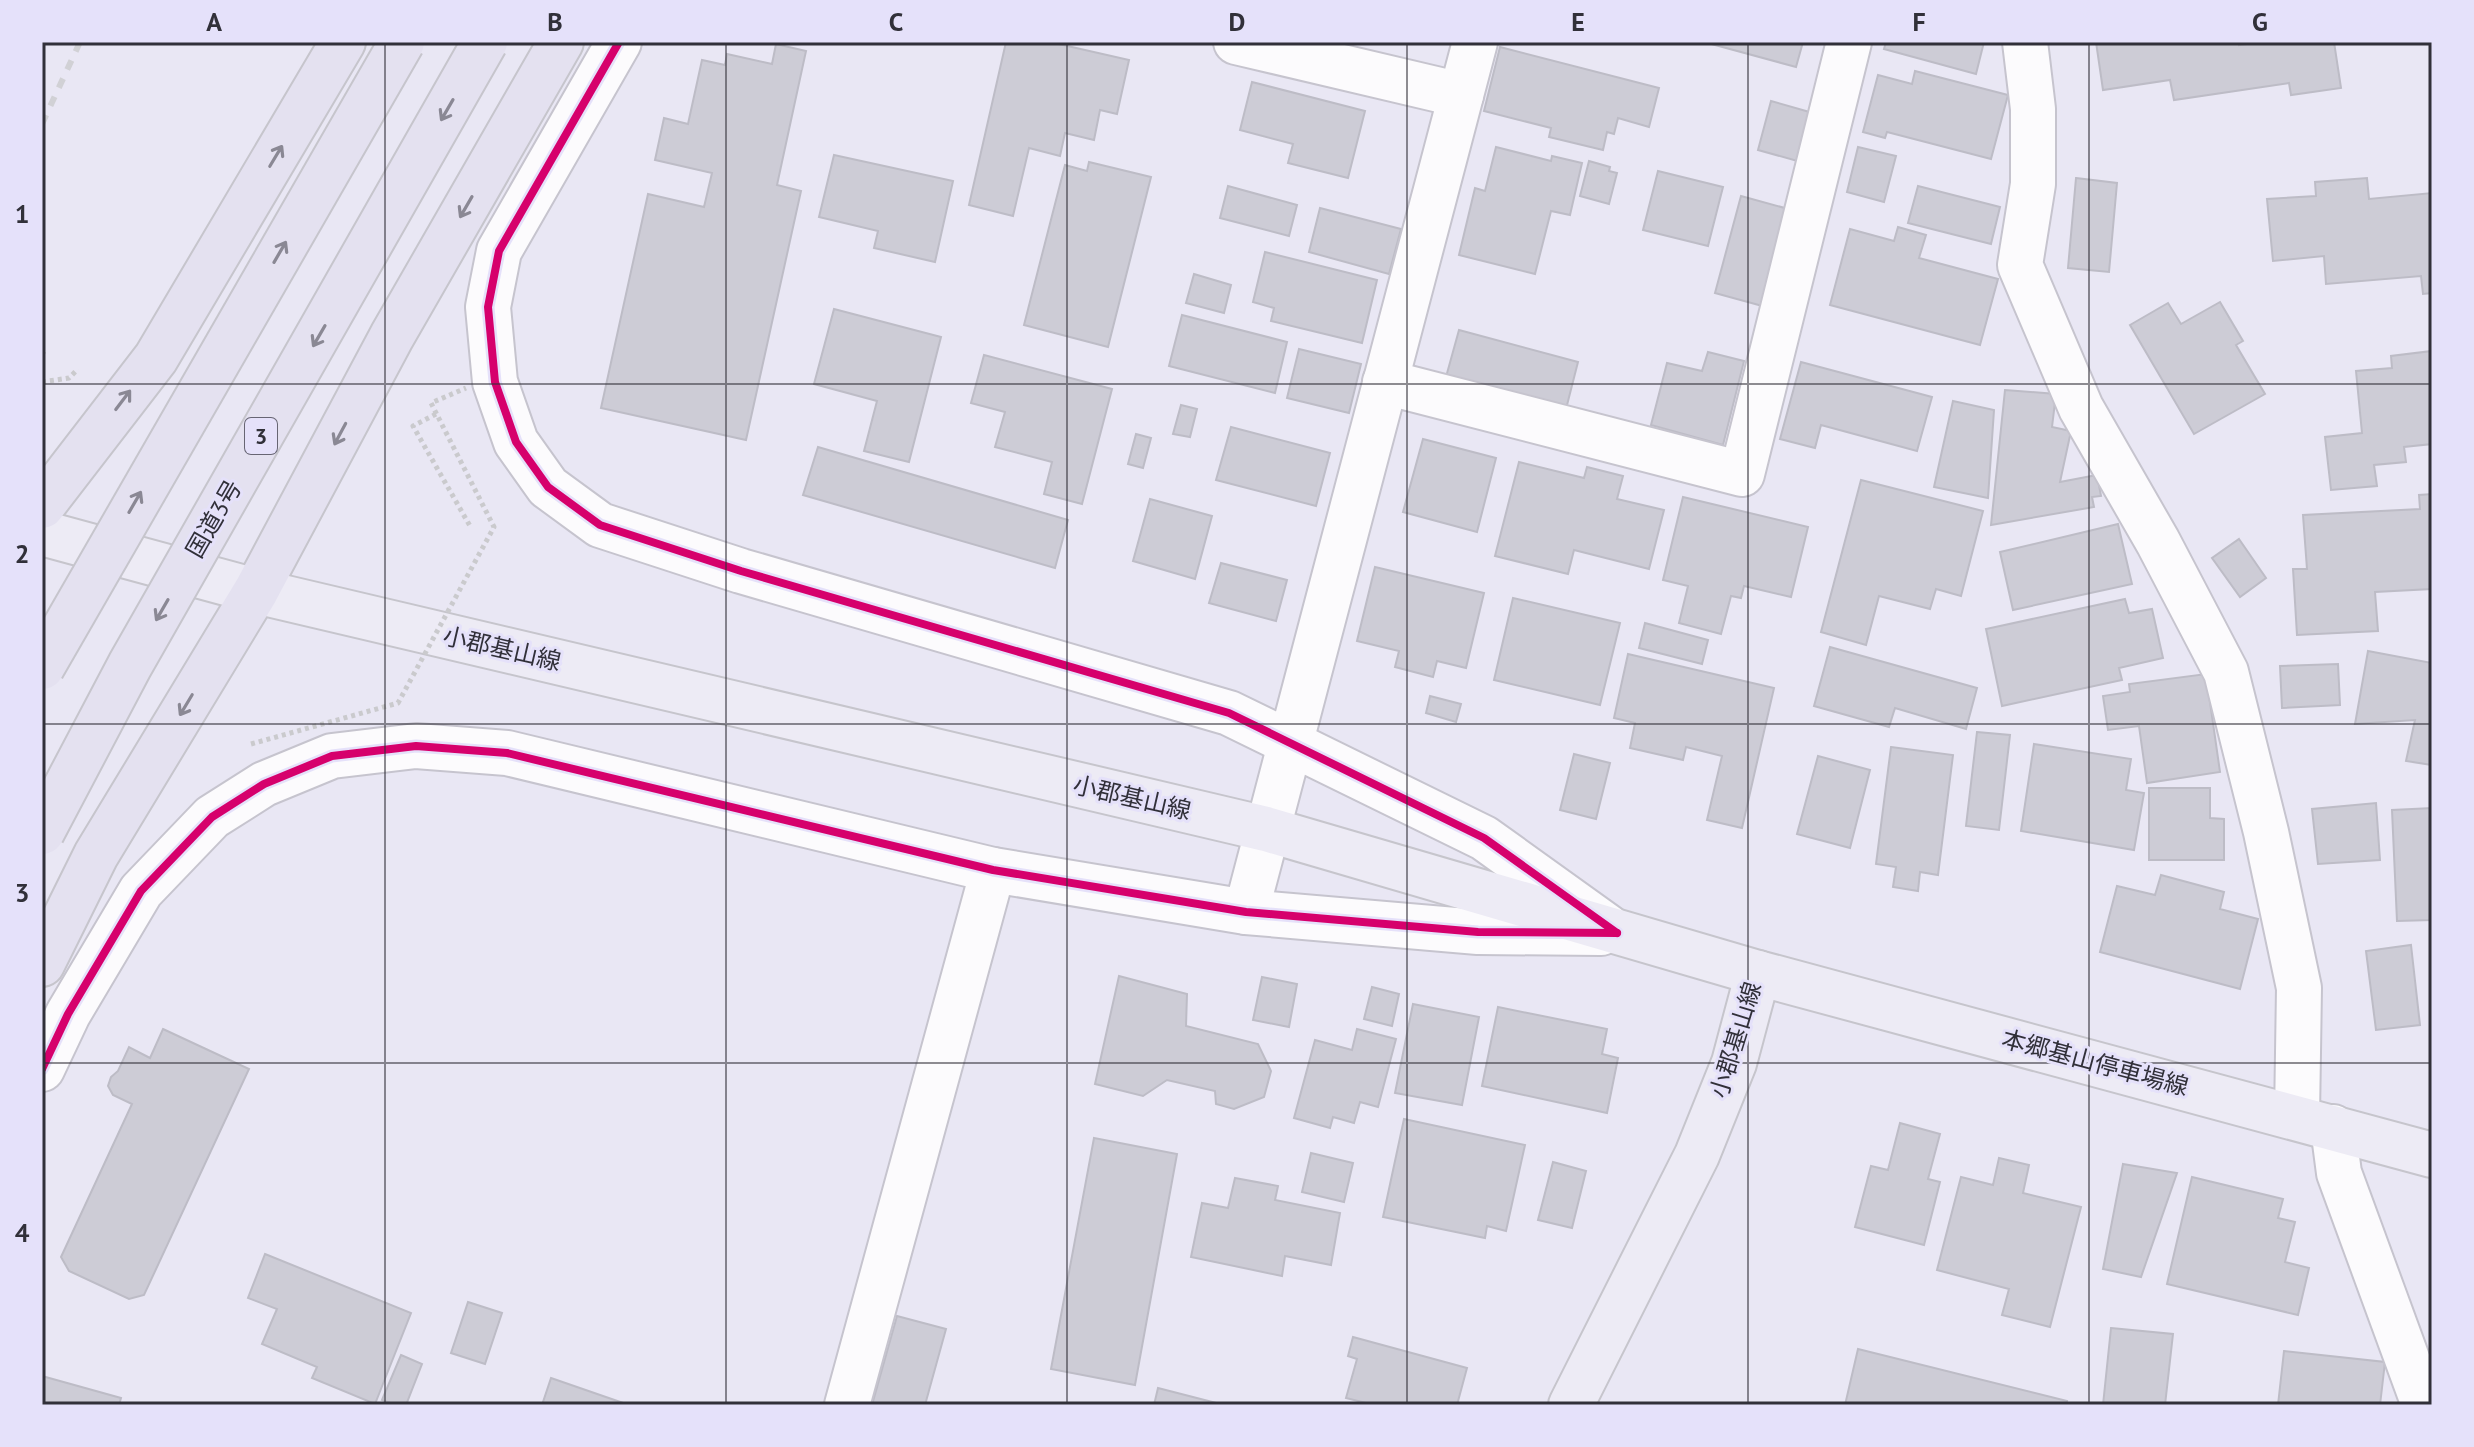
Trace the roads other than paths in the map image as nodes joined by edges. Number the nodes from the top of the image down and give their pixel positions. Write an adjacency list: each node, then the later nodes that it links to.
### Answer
1 (343, 42): 12 (highway, one-way to 1)
2 (402, 42): 15 (highway, one-way to 2, bridge)
3 (485, 42): 18 (highway, 国道3号 / 3, one-way to 18, bridge)
4 (561, 42): 14 (highway, one-way to 14)
5 (619, 42): 16 (street)
6 (1236, 42): 10 (street)
7 (1475, 42): 10 (street)
8 (1849, 42): 11 (street)
9 (2025, 42): 25 (street)
10 (1461, 95): 11 (street)
11 (1385, 382): 16 (street)
12 (42, 506)
13 (42, 533): 14 (main road, 小郡基山線)
14 (256, 591): 17 (main road, 小郡基山線); 22 (highway, one-way to 22)
15 (42, 667)
16 (1290, 744): 17 (street); 21 (street)
17 (1266, 829): 20 (street); 21 (main road, 小郡基山線)
18 (42, 832)
19 (993, 870): 20 (street); 24 (street); 27 (street)
20 (1246, 912): 21 (street)
21 (1617, 933): 23 (main road, 小郡基山線)
22 (42, 964)
23 (1758, 973): 25 (main road, 本郷基山停車場線); 28 (main road, 小郡基山線)
24 (42, 1069)
25 (2315, 1122): 26 (main road, 本郷基山停車場線); 29 (street)
26 (2432, 1155)
27 (847, 1405)
28 (1571, 1405)
29 (2424, 1405)

